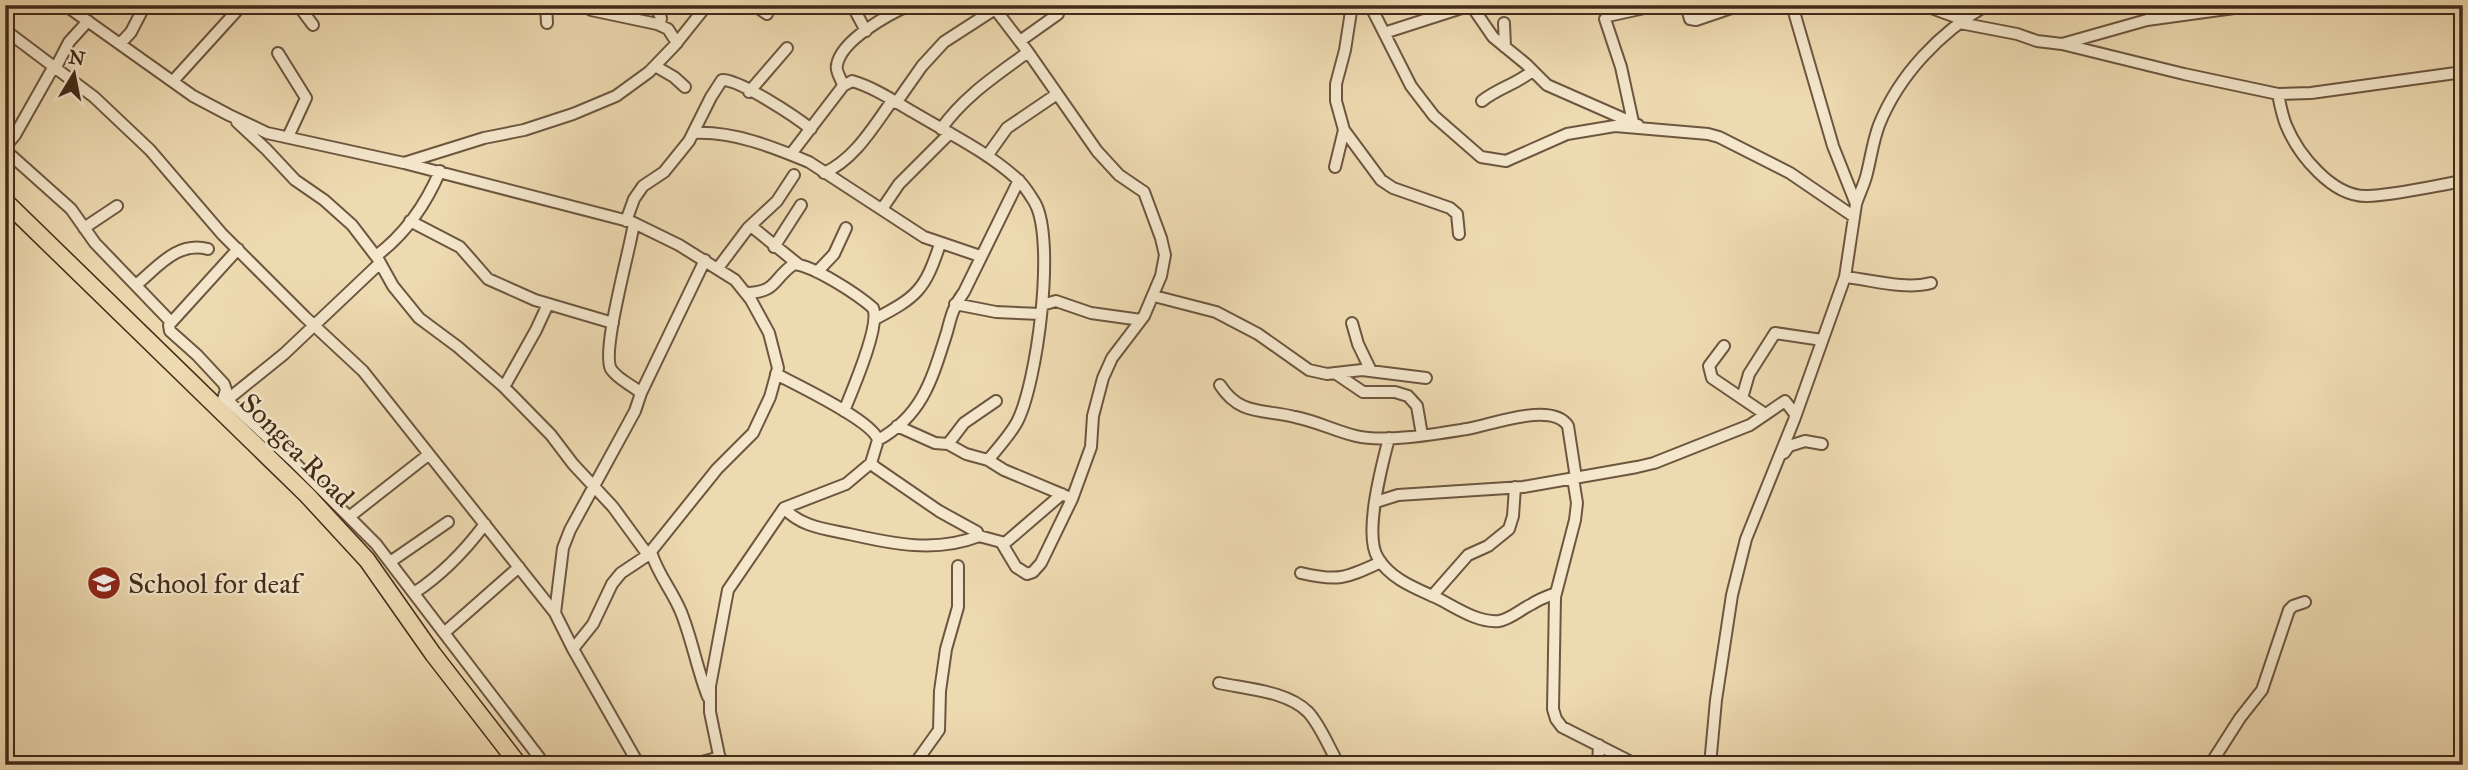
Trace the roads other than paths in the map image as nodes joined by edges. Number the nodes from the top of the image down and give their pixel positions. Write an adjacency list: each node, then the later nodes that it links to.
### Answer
1 (65, 5): 26 (street)
2 (145, 5): 36 (street)
3 (242, 5): 46 (street)
4 (298, 5): 29 (street)
5 (546, 5): 27 (street)
6 (655, 5): 30 (street)
7 (707, 5): 35 (street)
8 (754, 5): 23 (street)
9 (852, 5): 32 (street)
10 (910, 5): 32 (street)
11 (1352, 5): 59 (street)
12 (1370, 5): 33 (street)
13 (1471, 5): 33 (street); 38 (street)
14 (1658, 5): 55 (street)
15 (1686, 5): 16 (street)
16 (1740, 5)
17 (1792, 5): 73 (street)
18 (1923, 5): 25 (street)
19 (1987, 5): 25 (street)
20 (2256, 5): 37 (street)
21 (993, 7): 34 (street); 53 (street)
22 (591, 10): 30 (street)
23 (767, 14)
24 (1058, 14): 34 (street)
25 (1958, 16): 37 (street); 73 (street)
26 (88, 21): 36 (street); 43 (street)
27 (547, 23)
28 (1504, 23): 38 (street)
29 (313, 25)
30 (660, 25): 35 (street)
31 (5, 30): 43 (street)
32 (866, 31): 47 (street)
33 (1384, 33): 56 (street)
34 (1020, 41): 40 (street)
35 (677, 43): 42 (street)
36 (120, 44): 46 (street)
37 (2062, 44): 51 (street)
38 (1505, 47): 44 (street)
39 (786, 48): 49 (street)
40 (1028, 52): 50 (street); 58 (street)
41 (278, 53): 61 (street)
42 (655, 66): 48 (street); 65 (street)
43 (55, 67): 62 (street); 87 (street)
44 (1532, 71): 52 (street); 55 (street)
45 (2463, 72): 51 (street)
46 (173, 81): 54 (street)
47 (844, 86): 53 (street); 57 (street)
48 (685, 87)
49 (749, 92): 57 (street); 60 (street)
50 (1057, 94): 64 (street); 98 (street)
51 (2278, 94): 71 (street)
52 (1482, 101)
53 (894, 102): 58 (street); 68 (street)
54 (229, 116): 61 (street); 89 (street)
55 (1633, 122): 56 (street)
56 (1644, 128): 77 (street)
57 (811, 129): 63 (street)
58 (945, 131): 64 (street); 76 (street)
59 (1344, 131): 66 (street); 83 (street)
60 (694, 133): 63 (street); 79 (street)
61 (288, 137): 65 (street)
62 (5, 149): 81 (street)
63 (791, 154): 68 (street)
64 (987, 156): 70 (street)
65 (404, 163): 67 (street)
66 (1335, 167)
67 (440, 171): 78 (street); 79 (street)
68 (824, 173): 76 (street)
69 (793, 174): 80 (street)
70 (1019, 180): 88 (street); 101 (street)
71 (2463, 181)
72 (5, 201): 118 (highway, Songea Road)
73 (1856, 204): 77 (street)
74 (801, 205): 85 (street)
75 (117, 206): 81 (street)
76 (882, 209): 84 (street)
77 (1853, 216): 94 (street)
78 (410, 221): 89 (street); 99 (street)
79 (630, 222): 90 (street); 105 (street)
80 (751, 226): 85 (street); 92 (street)
81 (84, 228): 96 (street)
82 (846, 228): 93 (street)
83 (1459, 234)
84 (940, 244): 88 (street); 102 (street)
85 (774, 247): 91 (street)
86 (208, 249): 96 (street)
87 (237, 249): 104 (street); 107 (street)
88 (980, 256): 100 (street)
89 (378, 259): 107 (street); 115 (street)
90 (705, 260): 92 (street); 116 (street)
91 (799, 265): 93 (street); 97 (street)
92 (718, 268): 97 (street)
93 (817, 272): 102 (street)
94 (1845, 277): 95 (street); 108 (street)
95 (1931, 283)
96 (136, 285): 104 (street)
97 (746, 293): 112 (street)
98 (1154, 296): 103 (street); 111 (street)
99 (548, 304): 105 (street); 115 (street)
100 (955, 304): 101 (street); 123 (street)
101 (1042, 310): 103 (street); 130 (street)
102 (875, 319): 120 (street)
103 (1141, 320): 136 (street)
104 (171, 322): 118 (street)
105 (613, 323): 116 (street)
106 (1352, 323): 110 (street)
107 (316, 325): 118 (street); 129 (street)
108 (1822, 340): 117 (street); 122 (street)
109 (1724, 346): 117 (street)
110 (1371, 371): 111 (street); 113 (street)
111 (1335, 373): 124 (street)
112 (776, 374): 120 (street); 144 (street)
113 (1426, 377)
114 (1220, 385): 125 (street)
115 (504, 387): 134 (street)
116 (641, 393): 134 (street)
117 (1742, 398): 121 (street)
118 (223, 401): 139 (street); 162 (highway, Songea Road)
119 (996, 401): 127 (street)
120 (844, 411): 126 (street)
121 (1765, 414): 122 (street); 133 (street)
122 (1795, 414): 132 (street)
123 (897, 426): 126 (street); 127 (street)
124 (1422, 435): 125 (street); 133 (street)
125 (1389, 439): 137 (street)
126 (878, 440): 131 (street)
127 (948, 444): 130 (street)
128 (1822, 444): 132 (street)
129 (428, 455): 139 (street); 141 (street)
130 (988, 460): 136 (street)
131 (872, 463): 138 (street); 142 (street)
132 (1776, 468): 169 (street)
133 (1574, 478): 135 (street); 151 (street)
134 (594, 485): 144 (street); 154 (street)
135 (1515, 487): 137 (street); 152 (street)
136 (1067, 497): 143 (street); 143 (street)
137 (1376, 502): 146 (street)
138 (784, 509): 142 (street); 158 (street)
139 (349, 517): 145 (street)
140 (449, 522): 145 (street)
141 (485, 524): 148 (street); 150 (street)
142 (979, 536): 143 (street)
143 (1001, 542)
144 (650, 554): 156 (street); 158 (street)
145 (390, 562): 150 (street)
146 (1381, 562): 149 (street); 152 (street)
147 (958, 566): 161 (street)
148 (519, 567): 154 (street); 155 (street)
149 (1301, 573)
150 (414, 593): 155 (street)
151 (1556, 593): 152 (street); 159 (street)
152 (1432, 596)
153 (2305, 602): 170 (street)
154 (555, 613): 156 (street)
155 (444, 633): 163 (street)
156 (572, 649): 164 (street)
157 (1219, 683): 166 (street)
158 (710, 702): 160 (street)
159 (1599, 745): 167 (street); 168 (street)
160 (720, 761): 165 (street)
161 (915, 764)
162 (519, 765)
163 (545, 765)
164 (639, 765)
165 (691, 765)
166 (1339, 765)
167 (1598, 765)
168 (1637, 765)
169 (1710, 765)
170 (2210, 765)

